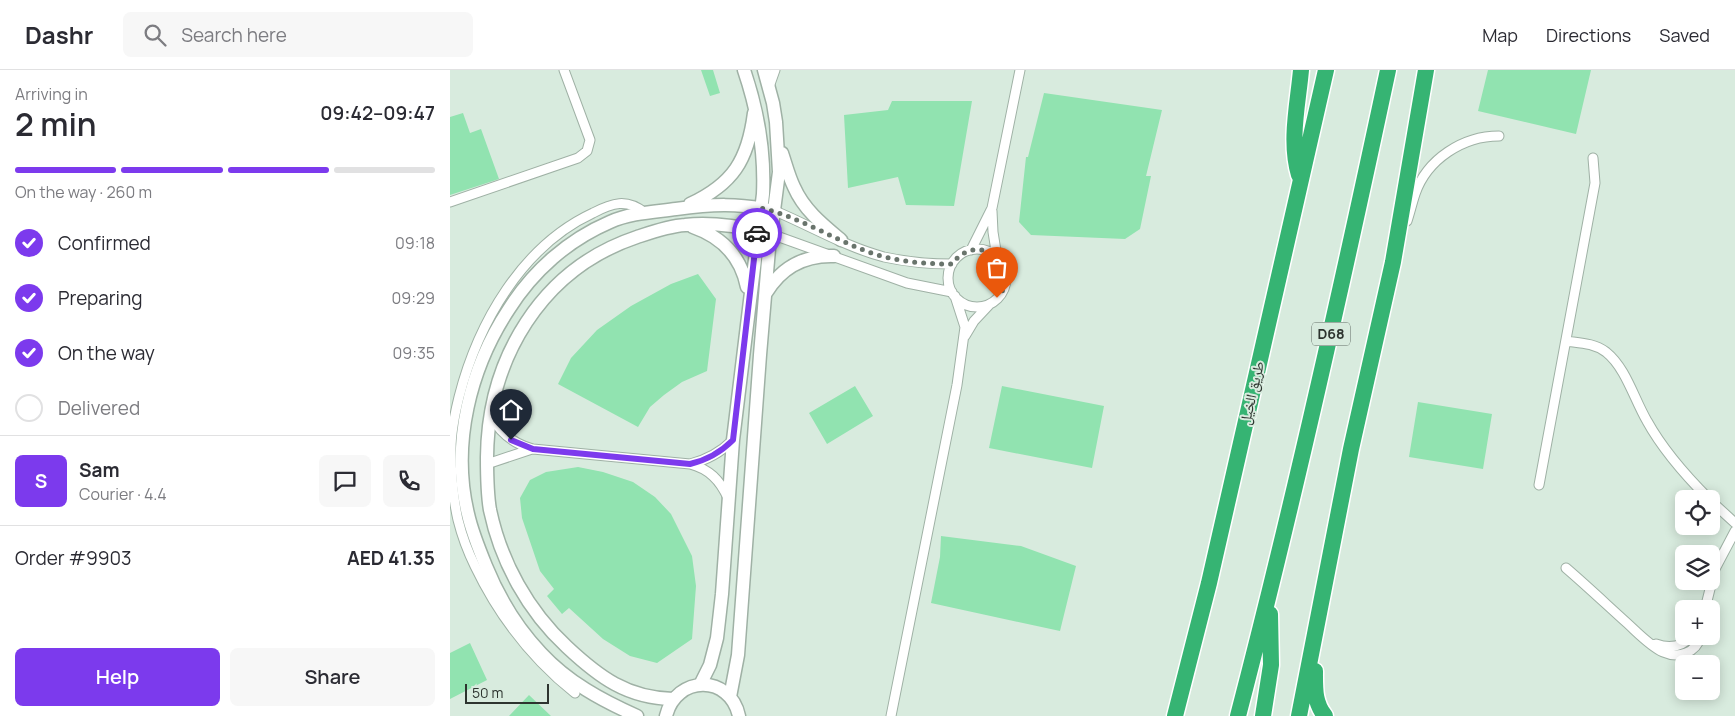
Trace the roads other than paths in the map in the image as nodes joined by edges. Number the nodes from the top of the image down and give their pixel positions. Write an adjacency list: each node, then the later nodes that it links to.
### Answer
1 (564, 70): 16 (street)
2 (744, 70): 11 (street)
3 (764, 70): 10 (street)
4 (775, 70): 10 (street)
5 (1020, 70): 18 (street)
6 (1301, 70): 15 (highway)
7 (1326, 70): 15 (highway, طريق الخيل)
8 (1388, 70): 49 (highway, D68)
9 (1426, 70): 29 (highway)
10 (769, 87): 13 (street)
11 (754, 101): 17 (street); 19 (street)
12 (1499, 136): 29 (street)
13 (778, 139): 20 (street); 25 (street)
14 (1593, 158): 36 (street)
15 (1300, 181): 63 (highway, طريق الخيل)
16 (450, 202)
17 (761, 208): 19 (street); 20 (street); 23 (street)
18 (992, 208): 26 (street); 28 (street)
19 (678, 209): 21 (street)
20 (774, 211): 24 (street); 25 (street)
21 (645, 213): 56 (street); 59 (street)
22 (684, 225): 23 (street); 33 (street); 37 (street)
23 (758, 230): 24 (street); 33 (street)
24 (771, 234): 27 (street); 31 (street)
25 (841, 240): 30 (street)
26 (971, 250): 28 (street); 30 (street)
27 (834, 256): 31 (street); 32 (street)
28 (997, 257): 34 (street)
29 (1393, 262): 54 (highway)
30 (952, 264): 32 (street)
31 (766, 294): 57 (street)
32 (954, 294): 34 (street); 35 (street)
33 (749, 299): 38 (street)
34 (991, 303): 35 (street)
35 (965, 336): 62 (street)
36 (1566, 341): 42 (street); 43 (street)
37 (491, 416): 39 (street); 40 (street)
38 (733, 440): 41 (street); 44 (street)
39 (533, 449): 40 (street); 41 (street)
40 (487, 464): 58 (street)
41 (690, 464): 44 (street)
42 (1539, 485)
43 (1700, 490)
44 (728, 498): 55 (street)
45 (1720, 510): 46 (street)
46 (1735, 523)
47 (1735, 531): 50 (street)
48 (1566, 568): 51 (street)
49 (1269, 597): 64 (highway, D68); 65 (highway)
50 (1706, 600)
51 (1640, 635): 52 (street); 53 (street)
52 (1677, 645)
53 (1695, 645)
54 (1312, 647): 66 (highway); 67 (highway)
55 (700, 685): 57 (street); 58 (street)
56 (575, 693)
57 (730, 696): 61 (street)
58 (673, 700): 60 (street)
59 (637, 716)
60 (666, 716)
61 (739, 716)
62 (892, 716)
63 (1175, 716)
64 (1238, 716)
65 (1263, 716)
66 (1299, 716)
67 (1325, 716)

